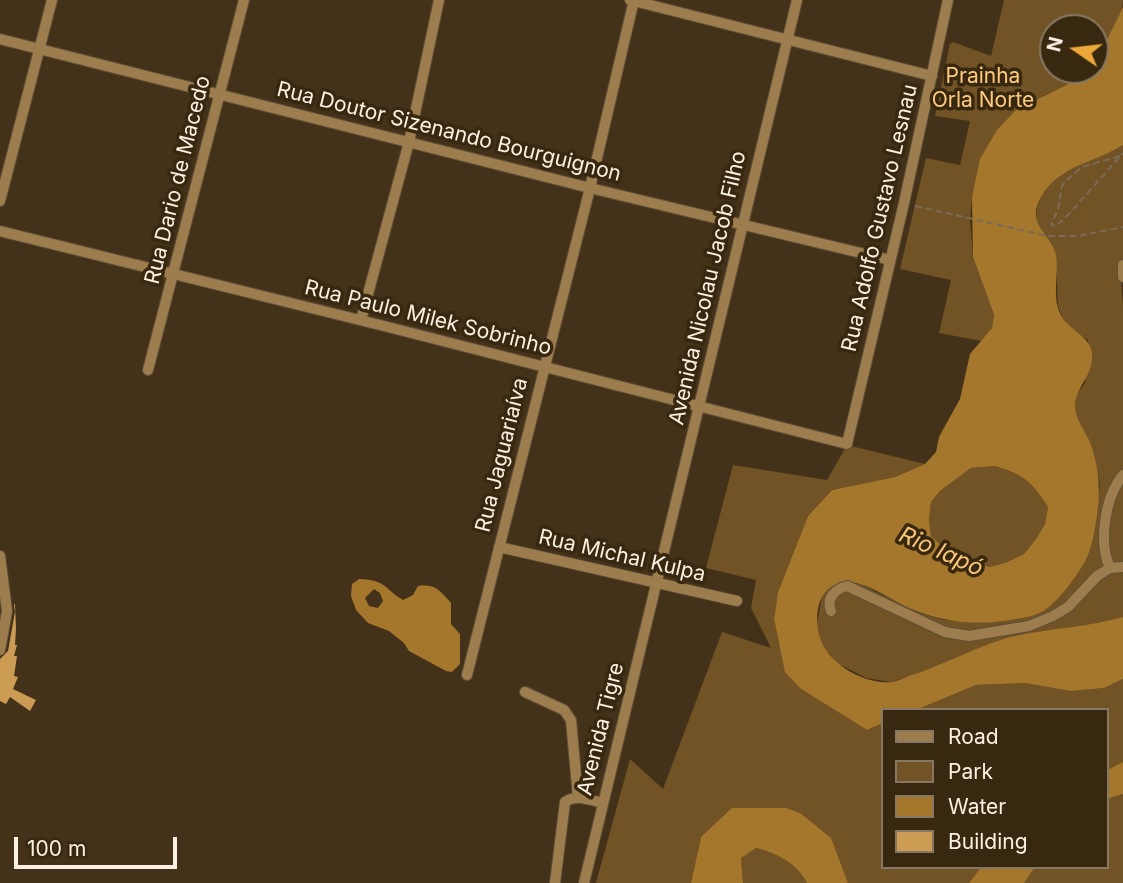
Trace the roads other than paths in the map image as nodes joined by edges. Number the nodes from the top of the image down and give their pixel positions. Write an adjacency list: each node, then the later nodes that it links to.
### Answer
1 (52, 0): 9 (street)
2 (244, 0): 11 (street, Rua Dario de Macedo)
3 (439, 0): 12 (street)
4 (632, 0): 8 (street); 13 (street, Rua Jaguariaíva)
5 (797, 0): 8 (street, Avenida Nicolau Jacob Filho)
6 (948, 0): 10 (street, Rua Adolfo Gustavo Lesnau)
7 (0, 39): 9 (street, Rua Doutor Sizenando Bourguignon)
8 (787, 39): 10 (street); 15 (street, Avenida Nicolau Jacob Filho)
9 (40, 50): 11 (street, Rua Doutor Sizenando Bourguignon); 14 (street)
10 (932, 76): 17 (street, Rua Adolfo Gustavo Lesnau)
11 (220, 94): 12 (street, Rua Doutor Sizenando Bourguignon); 19 (street, Rua Dario de Macedo)
12 (409, 142): 13 (street, Rua Doutor Sizenando Bourguignon); 21 (street)
13 (590, 188): 15 (street, Rua Doutor Sizenando Bourguignon); 22 (street, Rua Jaguariaíva)
14 (0, 201)
15 (743, 224): 17 (street, Rua Doutor Sizenando Bourguignon); 24 (street, Avenida Nicolau Jacob Filho)
16 (0, 231): 19 (street, Rua Paulo Milek Sobrinho)
17 (890, 260): 25 (street, Rua Adolfo Gustavo Lesnau)
18 (1123, 265): 20 (street)
19 (174, 274): 21 (street, Rua Paulo Milek Sobrinho); 23 (street, Rua Dario de Macedo)
20 (1123, 277)
21 (361, 320): 22 (street, Rua Paulo Milek Sobrinho)
22 (543, 367): 24 (street, Rua Paulo Milek Sobrinho); 27 (street, Rua Jaguariaíva)
23 (148, 370)
24 (700, 407): 25 (street, Rua Paulo Milek Sobrinho); 31 (street, Avenida Nicolau Jacob Filho)
25 (847, 444)
26 (1123, 475): 30 (street)
27 (499, 547): 31 (street, Rua Michal Kulpa); 35 (street, Rua Jaguariaíva)
28 (0, 556): 34 (street)
29 (1123, 567): 30 (street)
30 (1110, 568): 33 (street)
31 (657, 585): 32 (street, Rua Michal Kulpa); 38 (street, Avenida Tigre)
32 (737, 601)
33 (831, 611)
34 (0, 650)
35 (467, 675)
36 (524, 692): 37 (street)
37 (578, 797): 38 (street); 39 (street)
38 (603, 803): 40 (street, Avenida Tigre)
39 (555, 883)
40 (584, 883)

